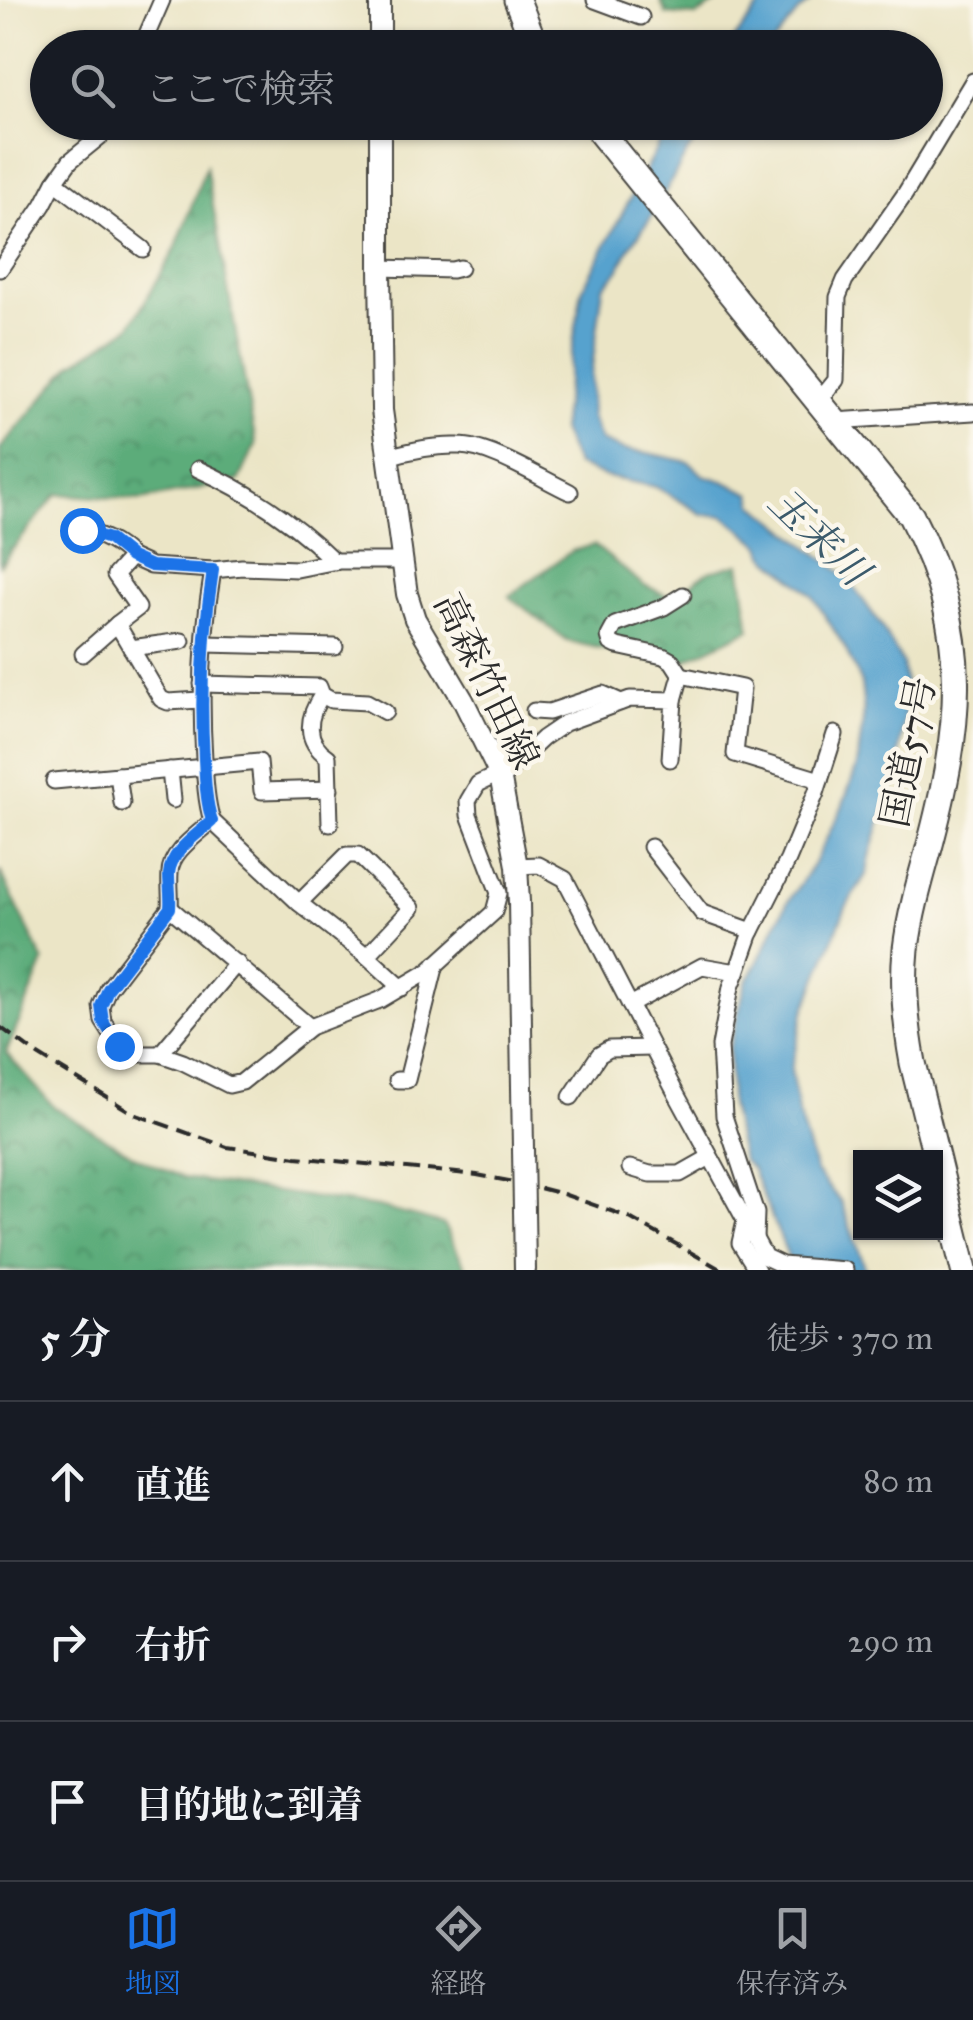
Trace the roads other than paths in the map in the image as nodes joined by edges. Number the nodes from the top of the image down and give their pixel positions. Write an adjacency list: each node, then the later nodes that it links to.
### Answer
1 (162, 0): 6 (street)
2 (380, 0): 7 (main road)
3 (517, 0): 8 (highway)
4 (595, 0): 5 (street)
5 (642, 16)
6 (149, 30)
7 (380, 30)
8 (529, 30)
9 (973, 81): 10 (street)
10 (943, 131)
11 (96, 140): 15 (street)
12 (380, 140): 17 (main road, 高森竹田線)
13 (606, 140): 20 (highway, 国道57号)
14 (937, 140): 20 (street)
15 (54, 182): 16 (street); 19 (street)
16 (143, 250)
17 (380, 268): 18 (street); 22 (main road, 高森竹田線)
18 (460, 268)
19 (0, 269)
20 (827, 411): 21 (street); 80 (highway, 国道57号)
21 (973, 412)
22 (387, 456): 24 (street); 27 (main road, 高森竹田線)
23 (198, 469): 28 (street)
24 (570, 492)
25 (82, 530): 26 (street)
26 (131, 557): 29 (street); 31 (street)
27 (402, 561): 28 (street); 49 (main road, 高森竹田線)
28 (335, 562): 29 (street)
29 (213, 570): 33 (street)
30 (684, 595): 37 (street)
31 (118, 624): 35 (street); 36 (street)
32 (182, 640): 35 (street)
33 (205, 644): 34 (street); 38 (street)
34 (335, 647)
35 (131, 648): 38 (street)
36 (84, 654)
37 (682, 676): 40 (street); 50 (street)
38 (201, 692): 39 (street); 46 (street)
39 (322, 696): 43 (street); 52 (street)
40 (674, 700): 41 (street); 45 (street)
41 (621, 702): 42 (street); 49 (street)
42 (534, 711)
43 (384, 712)
44 (835, 734): 50 (street)
45 (670, 759)
46 (204, 766): 47 (street); 52 (street); 55 (street)
47 (170, 770): 48 (street); 53 (street)
48 (118, 775): 51 (street); 54 (street)
49 (500, 775): 58 (main road, 高森竹田線); 64 (street)
50 (820, 780): 61 (street)
51 (54, 781)
52 (330, 789): 56 (street)
53 (172, 800)
54 (122, 803)
55 (212, 821): 59 (street); 60 (street)
56 (330, 824)
57 (651, 846): 61 (street)
58 (517, 866): 67 (street); 77 (main road, 高森竹田線, bridge)
59 (300, 902): 62 (street); 62 (street)
60 (170, 908): 63 (street); 70 (street)
61 (752, 931): 65 (street)
62 (367, 956): 66 (street)
63 (237, 963): 68 (street); 70 (street)
64 (436, 964): 66 (street); 71 (street)
65 (736, 972): 67 (street); 76 (street)
66 (402, 988): 68 (street)
67 (630, 1005): 69 (street)
68 (310, 1027): 70 (street)
69 (652, 1048): 72 (street); 73 (street)
70 (160, 1054)
71 (397, 1080)
72 (571, 1097)
73 (710, 1157): 74 (street); 75 (street)
74 (630, 1168)
75 (745, 1221): 76 (street); 78 (street)
76 (755, 1239): 79 (street)
77 (525, 1270)
78 (757, 1270)
79 (844, 1270)
80 (964, 1270)

